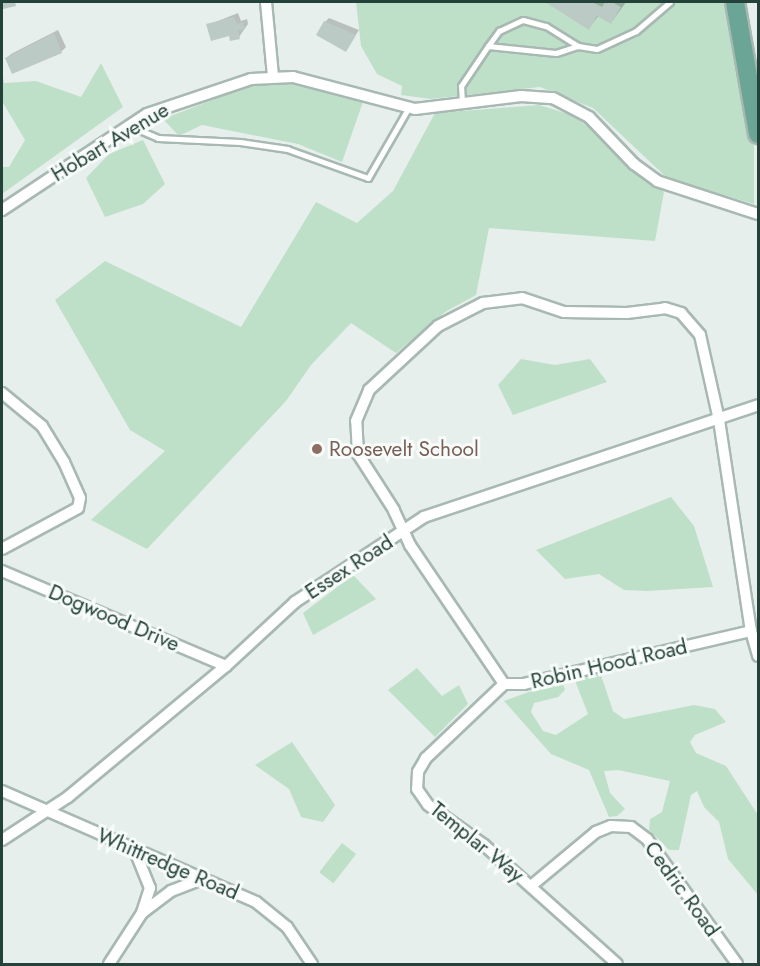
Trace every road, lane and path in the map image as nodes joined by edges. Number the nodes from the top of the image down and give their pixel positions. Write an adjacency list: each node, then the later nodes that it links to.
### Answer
1 (266, 2): 6 (street)
2 (670, 2): 5 (lane)
3 (735, 2): 10 (main road)
4 (488, 46): 5 (lane); 5 (lane); 7 (lane)
5 (578, 46)
6 (273, 76): 8 (street, Hobart Avenue); 9 (street, Hobart Avenue)
7 (462, 103): 8 (street, Hobart Avenue); 12 (street, Hobart Avenue)
8 (409, 107): 9 (lane)
9 (130, 126): 11 (street, Hobart Avenue)
10 (759, 134)
11 (2, 210)
12 (759, 214)
13 (2, 393): 17 (street)
14 (759, 405): 15 (street, Essex Road)
15 (719, 420): 16 (street, Essex Road); 16 (street, Robin Hood Road); 19 (street, Robin Hood Road)
16 (404, 530): 21 (street, Essex Road); 22 (street, Robin Hood Road)
17 (2, 549)
18 (2, 571): 21 (street, Dogwood Drive)
19 (751, 631): 20 (street, Robin Hood Road); 22 (street, Robin Hood Road)
20 (759, 656)
21 (226, 666): 24 (street, Essex Road)
22 (504, 684): 28 (street, Templar Way)
23 (2, 791): 24 (street, Whittredge Road)
24 (49, 811): 25 (street, Essex Road); 26 (street, Whittredge Road)
25 (2, 840)
26 (135, 851): 27 (street, Whittredge Road); 29 (street)
27 (204, 879): 29 (street); 31 (street, Whittredge Road)
28 (531, 886): 32 (street, Templar Way); 33 (street, Cedric Road)
29 (142, 913): 30 (street)
30 (109, 964)
31 (312, 964)
32 (617, 964)
33 (737, 964)

